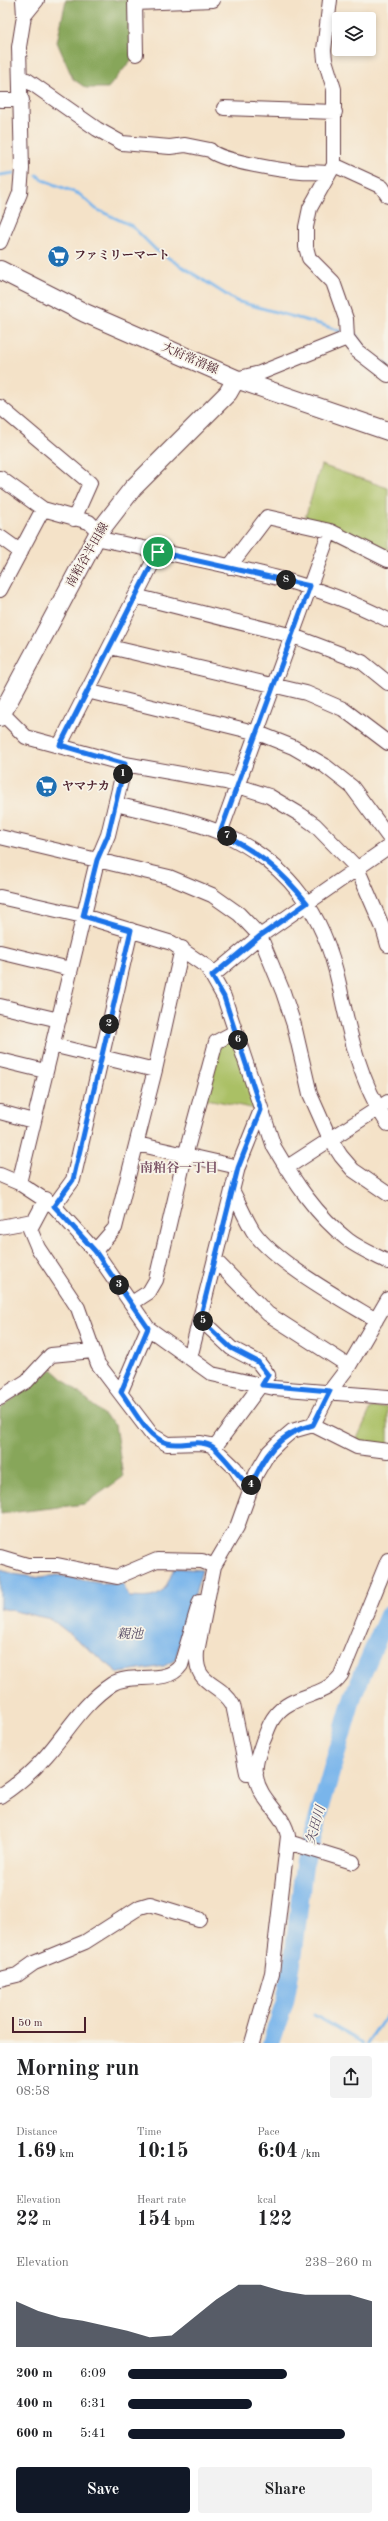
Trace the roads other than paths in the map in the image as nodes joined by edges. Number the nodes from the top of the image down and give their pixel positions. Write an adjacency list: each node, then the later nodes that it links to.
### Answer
1 (23, 0): 6 (street)
2 (37, 0): 6 (street)
3 (213, 0): 5 (street)
4 (330, 0): 12 (street)
5 (135, 1): 7 (street)
6 (24, 16): 10 (street)
7 (136, 54)
8 (27, 80): 13 (street)
9 (0, 100): 10 (street)
10 (22, 100): 15 (street)
11 (224, 108): 12 (street)
12 (335, 112): 13 (street)
13 (332, 170): 14 (street); 17 (street)
14 (388, 196)
15 (0, 242)
16 (0, 270): 19 (main road, 大府常滑線)
17 (347, 338): 18 (street); 19 (street)
18 (388, 375)
19 (236, 379): 21 (main road, 大府常滑線); 26 (main road, 南粕谷半田線)
20 (0, 407): 24 (street)
21 (388, 431)
22 (0, 478): 23 (street)
23 (43, 509): 24 (street); 28 (street)
24 (74, 519): 26 (street)
25 (330, 531): 30 (street); 31 (street); 32 (street)
26 (98, 535): 29 (street); 41 (main road, 南粕谷半田線)
27 (0, 537): 28 (street)
28 (21, 552): 33 (street)
29 (158, 552): 31 (street); 34 (street)
30 (388, 560)
31 (229, 567): 32 (street)
32 (310, 586): 35 (street); 36 (street)
33 (0, 590)
34 (135, 596): 36 (street); 37 (street)
35 (388, 620)
36 (293, 636): 38 (street); 39 (street)
37 (110, 647): 39 (street); 40 (street)
38 (388, 683)
39 (275, 685): 42 (street); 43 (street)
40 (87, 691): 42 (street); 44 (street)
41 (1, 712): 44 (street)
42 (258, 733): 46 (street); 49 (street)
43 (388, 743)
44 (60, 745): 45 (street)
45 (125, 764): 46 (street); 47 (street)
46 (239, 786): 48 (street); 53 (street)
47 (116, 804): 48 (street); 52 (street)
48 (220, 833): 55 (street)
49 (388, 836)
50 (0, 838): 52 (street)
51 (388, 847): 53 (street)
52 (97, 860): 56 (street); 58 (street)
53 (357, 868): 55 (street); 59 (street)
54 (0, 897): 56 (street)
55 (307, 903): 58 (street); 72 (street)
56 (83, 916): 57 (street); 62 (street)
57 (131, 930): 60 (street); 68 (street)
58 (260, 936): 63 (street); 77 (street)
59 (388, 945)
60 (182, 948): 63 (street); 70 (street)
61 (0, 952): 62 (street)
62 (70, 969): 65 (street)
63 (212, 976): 66 (street)
64 (0, 1006): 65 (street)
65 (59, 1020): 67 (street)
66 (235, 1032): 73 (street); 79 (street)
67 (52, 1045): 68 (street); 71 (street)
68 (101, 1057): 70 (street); 86 (street)
69 (0, 1060): 71 (street)
70 (155, 1070): 78 (street)
71 (45, 1071): 75 (street)
72 (383, 1105): 76 (street); 77 (street)
73 (261, 1110): 80 (street); 81 (street)
74 (0, 1112): 75 (street)
75 (33, 1120): 83 (street)
76 (388, 1124)
77 (330, 1139): 81 (street); 85 (street)
78 (136, 1144): 79 (street); 89 (street)
79 (185, 1156): 80 (street); 93 (street)
80 (238, 1168): 84 (street)
81 (286, 1168): 91 (street)
82 (0, 1175): 83 (street)
83 (19, 1183): 86 (street)
84 (232, 1190): 90 (street); 95 (street)
85 (388, 1194)
86 (50, 1202): 87 (street); 89 (street)
87 (34, 1221): 88 (street); 97 (street)
88 (0, 1227)
89 (95, 1251): 93 (street)
90 (215, 1260): 94 (street); 99 (street)
91 (388, 1262)
92 (388, 1299): 95 (street)
93 (132, 1303): 96 (street)
94 (200, 1319): 98 (street); 100 (street)
95 (376, 1320): 99 (street)
96 (148, 1328): 98 (street); 102 (street)
97 (93, 1350): 102 (street); 104 (street)
98 (190, 1358): 100 (street)
99 (349, 1366): 101 (street)
100 (262, 1385): 101 (street); 106 (street)
101 (330, 1391): 103 (street); 105 (street)
102 (121, 1392): 106 (street)
103 (388, 1397)
104 (0, 1398)
105 (313, 1425): 107 (street); 108 (street)
106 (214, 1448): 108 (street)
107 (388, 1451)
108 (251, 1487): 111 (street)
109 (0, 1557): 111 (street)
110 (388, 1560): 112 (street)
111 (214, 1567): 112 (street); 113 (street)
112 (256, 1772): 114 (street)
113 (0, 1796)
114 (292, 1843): 115 (street); 118 (street)
115 (353, 1862)
116 (199, 1919): 117 (street)
117 (0, 1979)
118 (252, 2043)

